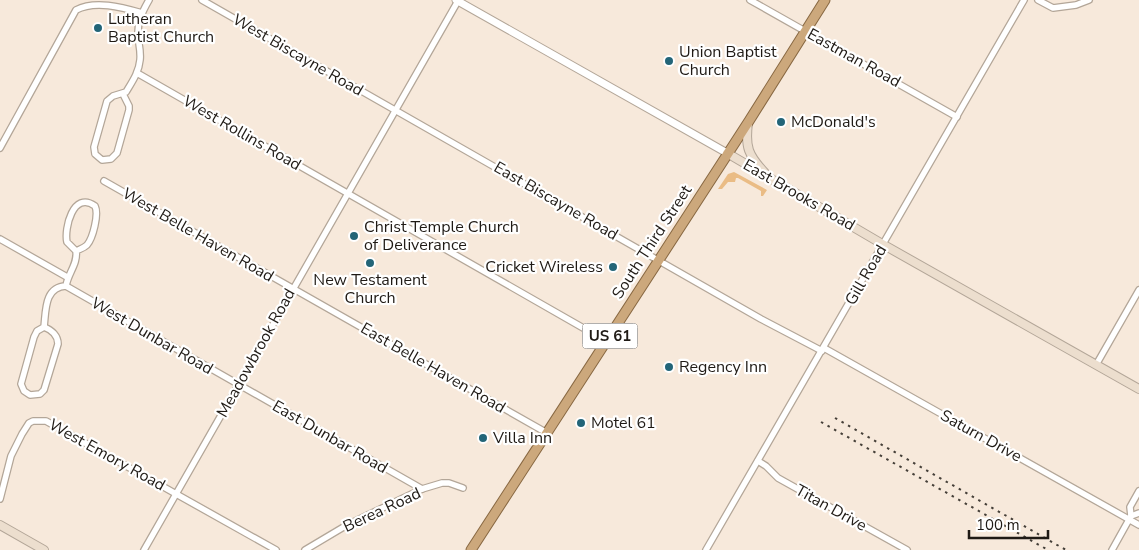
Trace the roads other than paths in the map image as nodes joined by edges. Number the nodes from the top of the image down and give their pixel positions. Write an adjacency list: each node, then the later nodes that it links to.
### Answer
1 (148, 0): 9 (street)
2 (202, 0): 13 (street, West Biscayne Road)
3 (457, 0): 13 (street, Meadowbrook Road); 17 (street, East Brooks Road)
4 (750, 0): 10 (street, Eastman Road)
5 (825, 0): 10 (highway, South Third Street / US 61)
6 (1024, 0): 14 (street, Gill Road)
7 (1038, 0): 8 (street)
8 (1089, 0)
9 (142, 13): 11 (street); 16 (street)
10 (805, 31): 14 (street, Eastman Road); 15 (highway, South Third Street / US 61)
11 (136, 73): 12 (street); 20 (street, West Rollins Road)
12 (123, 94): 12 (street)
13 (395, 109): 20 (street, Meadowbrook Road); 24 (street, East Biscayne Road)
14 (957, 117): 22 (street, Gill Road)
15 (749, 121): 17 (highway, South Third Street / US 61); 18 (main road)
16 (0, 148)
17 (727, 153): 18 (main road, East Brooks Road); 24 (highway, South Third Street / US 61)
18 (771, 180): 22 (main road, East Brooks Road)
19 (104, 181): 27 (street, West Belle Haven Road)
20 (348, 193): 27 (street, Meadowbrook Road); 30 (street, West Rollins Road)
21 (0, 239): 25 (street)
22 (884, 245): 31 (street, Gill Road); 32 (main road, East Brooks Road)
23 (76, 251): 23 (street); 25 (street)
24 (658, 260): 30 (highway, South Third Street / US 61); 31 (street, East Biscayne Road)
25 (67, 277): 26 (street)
26 (66, 286): 29 (street); 33 (street, West Dunbar Road)
27 (292, 289): 33 (street, Meadowbrook Road); 35 (street, East Belle Haven Road)
28 (1139, 290): 32 (street)
29 (44, 327): 29 (street)
30 (606, 341): 35 (highway, South Third Street / US 61)
31 (823, 350): 36 (street, Gill Road); 43 (street, Saturn Drive)
32 (1096, 364): 34 (main road, East Brooks Road)
33 (239, 385): 38 (street, East Dunbar Road); 40 (street, Meadowbrook Road)
34 (1139, 389)
35 (547, 434): 50 (highway, South Third Street / US 61)
36 (758, 461): 51 (street, Gill Road); 52 (street, Titan Drive)
37 (463, 488): 38 (street, Berea Road)
38 (422, 489): 49 (street, Berea Road)
39 (1139, 491): 43 (street)
40 (176, 493): 41 (street, West Emory Road); 47 (street, Meadowbrook Road); 48 (street, West Emory Road)
41 (0, 499)
42 (1139, 514): 43 (street)
43 (1130, 518): 45 (street, Saturn Drive); 53 (street)
44 (0, 525): 46 (main road)
45 (1139, 525)
46 (44, 550)
47 (144, 550)
48 (276, 550)
49 (305, 550)
50 (472, 550)
51 (706, 550)
52 (907, 550)
53 (1112, 550)

